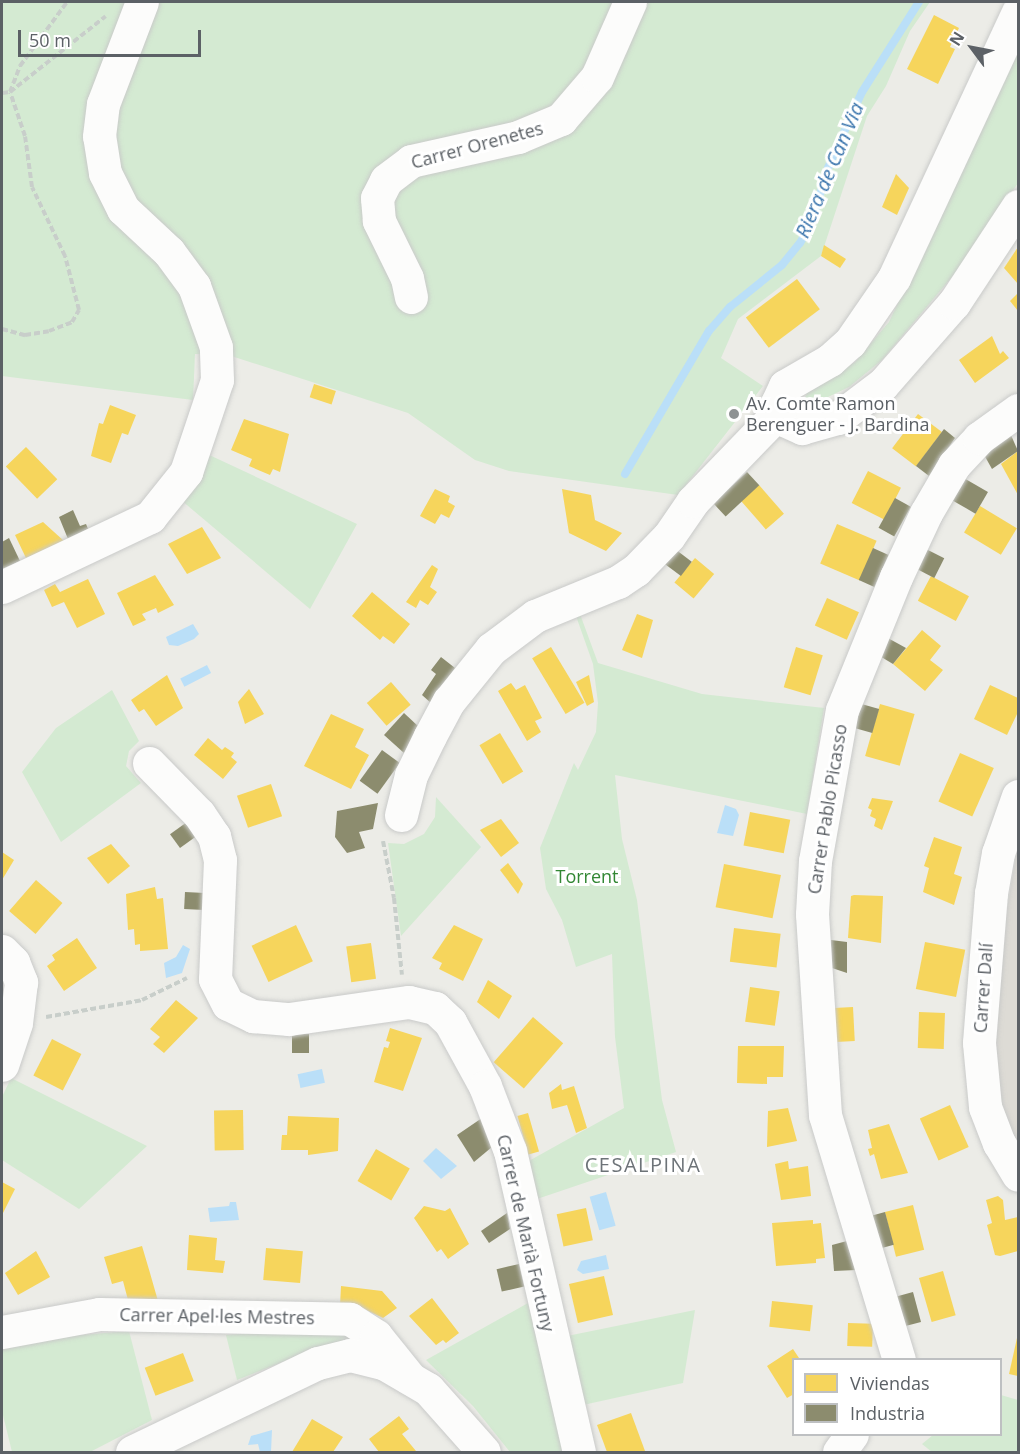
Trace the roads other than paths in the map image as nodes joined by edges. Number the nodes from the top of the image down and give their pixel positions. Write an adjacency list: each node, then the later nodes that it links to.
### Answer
1 (142, 2): 8 (street)
2 (630, 2): 5 (street, Carrer Orenetes)
3 (1018, 12): 7 (street)
4 (1018, 206): 7 (street)
5 (411, 297)
6 (1018, 410): 16 (street, Carrer Pablo Picasso)
7 (779, 412): 11 (street)
8 (2, 587)
9 (149, 763): 21 (street, Carrer de Marià Fortuny)
10 (1018, 796): 14 (street, Carrer Dalí)
11 (392, 828)
12 (2, 951): 13 (street)
13 (2, 1065)
14 (1018, 1176)
15 (2, 1332): 17 (street, Carrer Apel·les Mestres)
16 (899, 1358)
17 (409, 1377): 19 (street); 20 (street)
18 (851, 1436): 22 (street)
19 (132, 1452)
20 (484, 1452)
21 (579, 1452)
22 (839, 1452)

